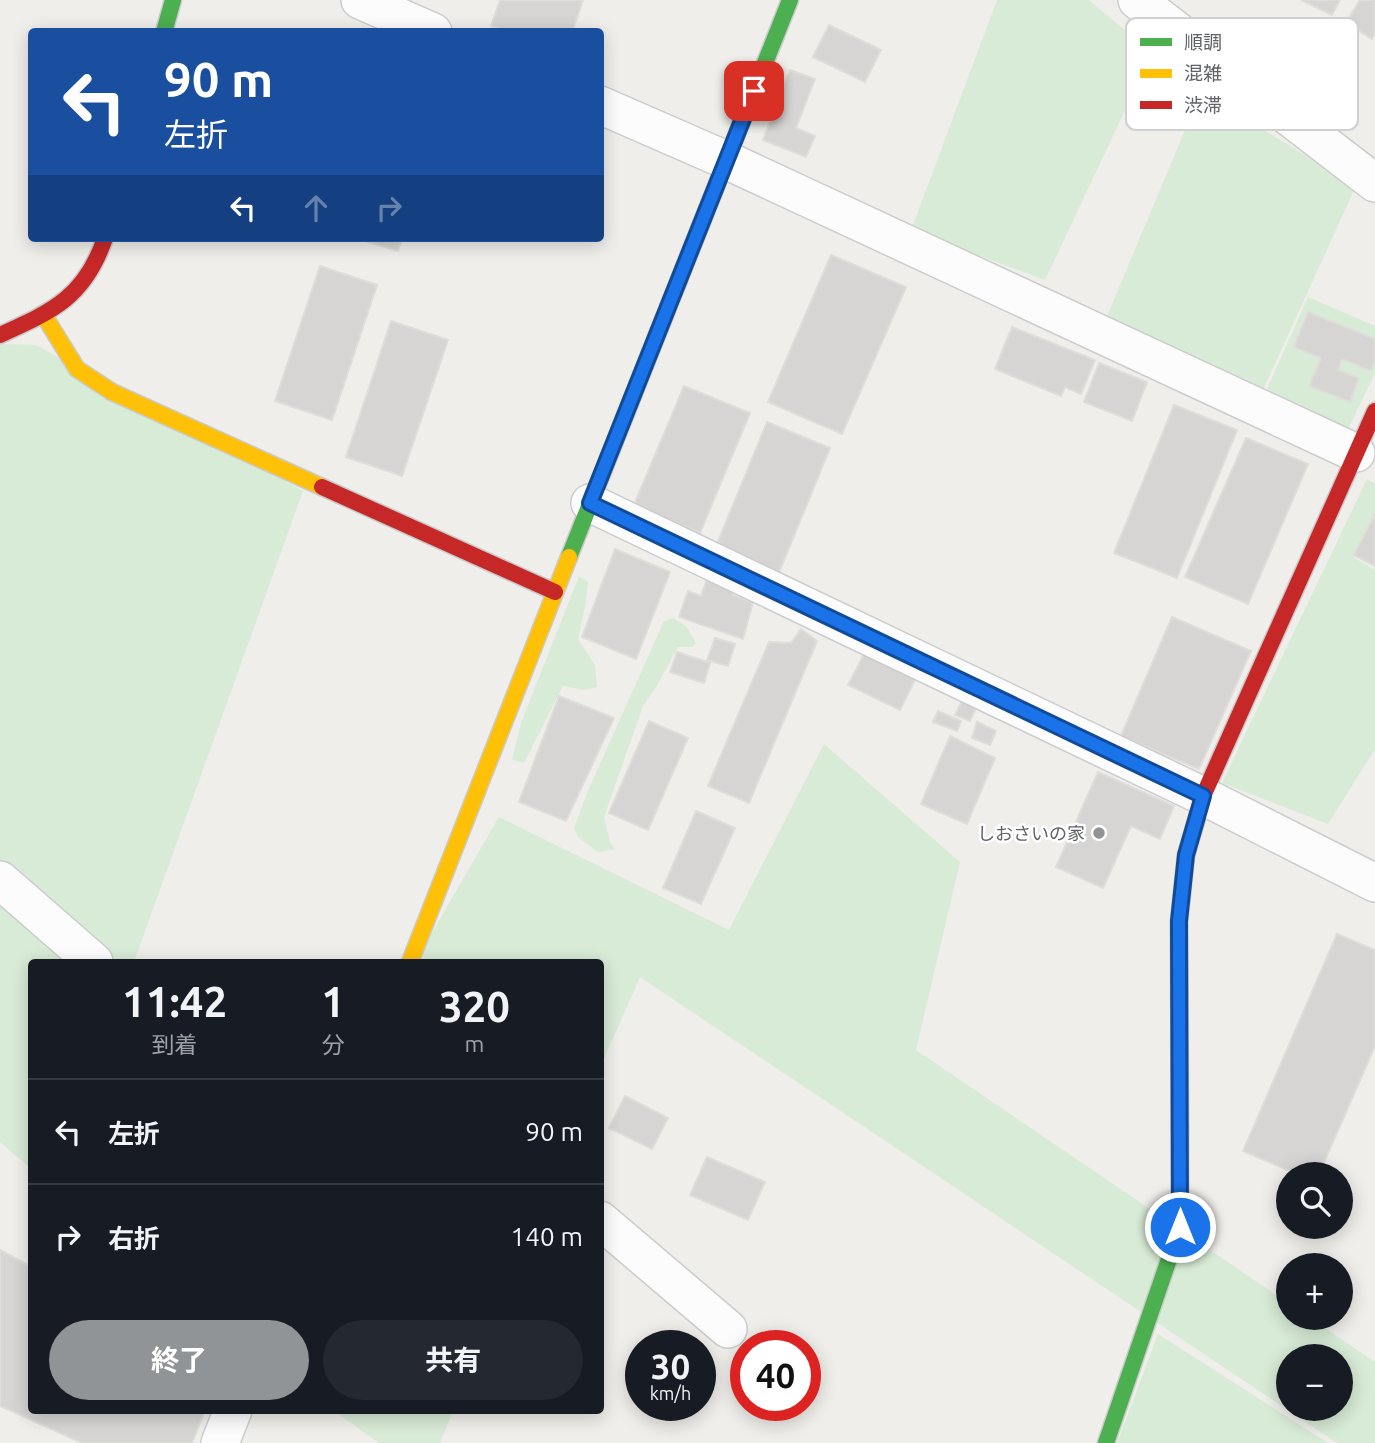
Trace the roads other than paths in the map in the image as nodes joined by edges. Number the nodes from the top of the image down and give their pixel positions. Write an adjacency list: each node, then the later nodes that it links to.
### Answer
1 (173, 0): 6 (street)
2 (360, 0): 7 (street)
3 (790, 0): 10 (street)
4 (1137, 0): 5 (street)
5 (1160, 18)
6 (165, 28)
7 (424, 28)
8 (604, 107): 10 (street)
9 (1306, 130): 11 (street)
10 (726, 160): 16 (street); 17 (street)
11 (1375, 183)
12 (104, 242): 13 (street)
13 (43, 314): 14 (street); 18 (street)
14 (0, 335)
15 (1375, 411): 16 (street)
16 (1356, 453): 19 (street)
17 (590, 503): 18 (street); 19 (street)
18 (555, 592): 23 (street)
19 (1203, 796): 21 (street); 28 (street)
20 (0, 880): 22 (street)
21 (1375, 883)
22 (91, 959)
23 (411, 959)
24 (604, 1223): 25 (street)
25 (728, 1329)
26 (231, 1414): 27 (street)
27 (220, 1443)
28 (1106, 1443)

